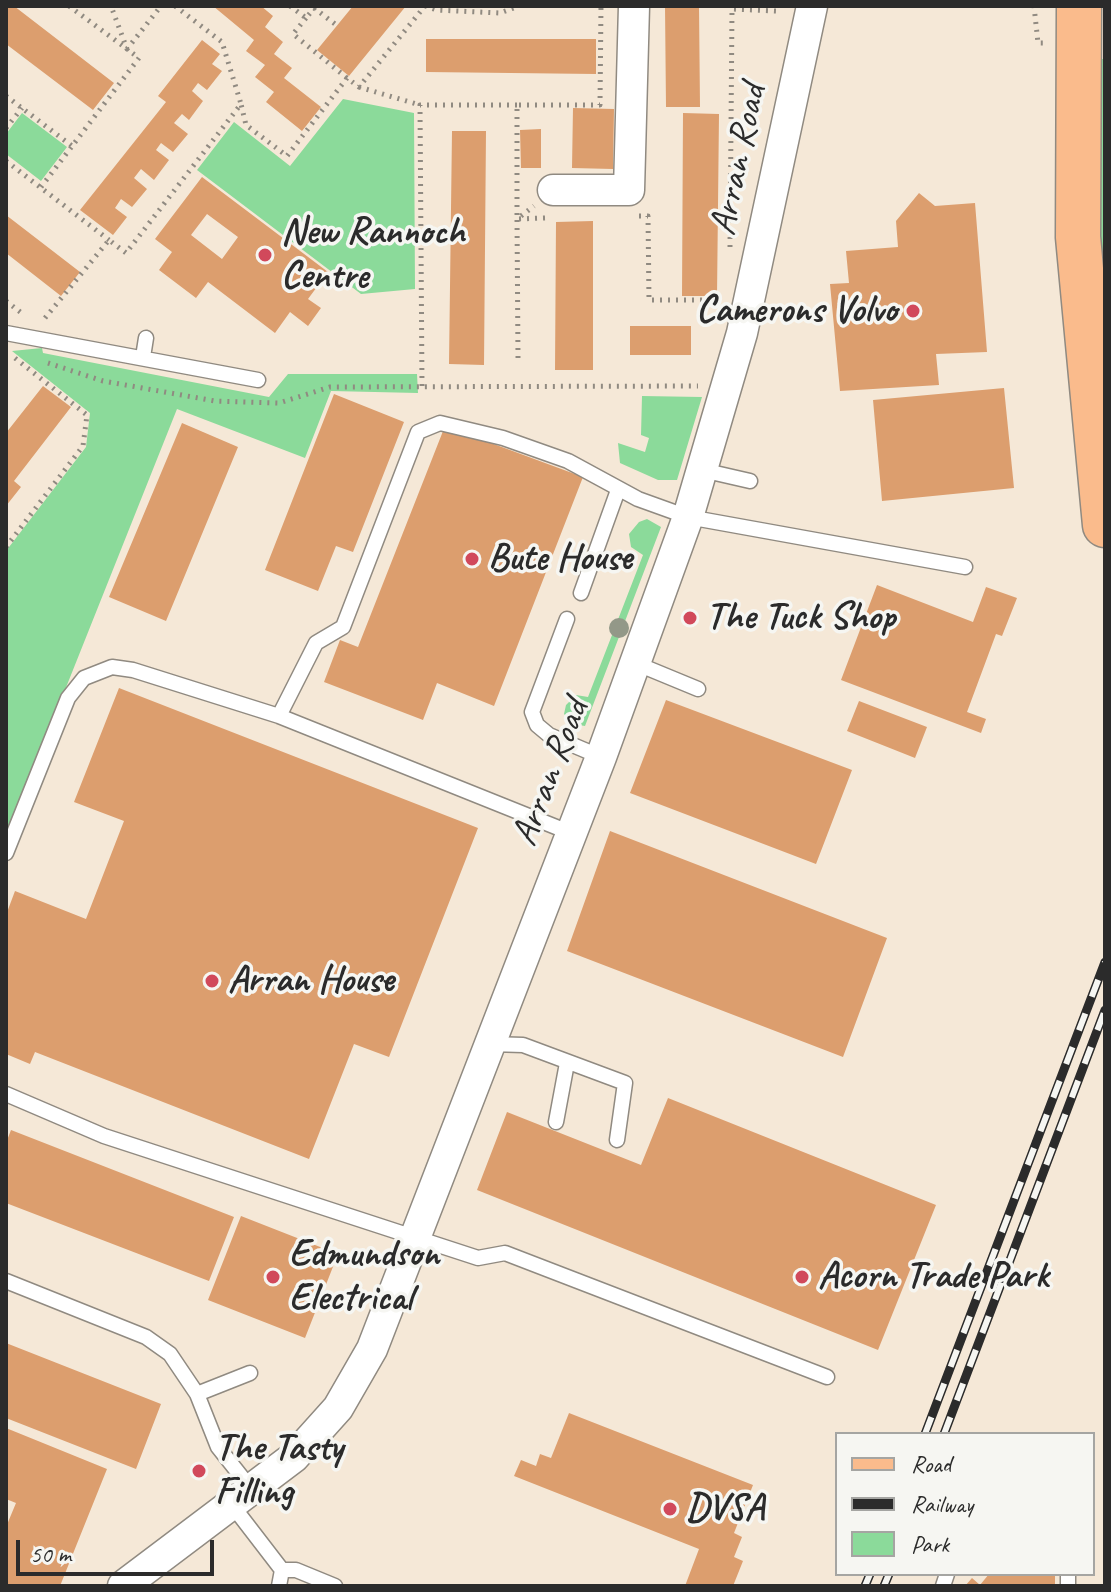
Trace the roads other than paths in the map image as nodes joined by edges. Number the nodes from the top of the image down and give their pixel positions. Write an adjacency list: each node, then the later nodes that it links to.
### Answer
1 (634, 6): 4 (street)
2 (812, 6): 9 (street, Arran Road)
3 (1079, 6): 13 (main road)
4 (553, 190)
5 (13, 335): 7 (lane)
6 (146, 338): 7 (lane)
7 (143, 357): 8 (lane)
8 (258, 380)
9 (702, 470): 10 (lane); 12 (street, Arran Road)
10 (750, 481)
11 (618, 490): 12 (lane); 15 (lane); 19 (lane)
12 (688, 517): 14 (lane); 17 (street, Arran Road)
13 (1105, 525)
14 (965, 567)
15 (581, 593)
16 (567, 619): 20 (lane)
17 (635, 663): 18 (lane); 20 (street, Arran Road)
18 (698, 689)
19 (279, 716): 21 (lane); 22 (lane)
20 (601, 757): 21 (street, Arran Road)
21 (571, 833): 23 (street, Arran Road)
22 (6, 853)
23 (489, 1044): 24 (lane); 28 (street, Arran Road)
24 (567, 1063): 26 (lane); 27 (lane)
25 (6, 1094): 28 (lane)
26 (556, 1122)
27 (617, 1140)
28 (414, 1234): 31 (lane); 33 (street, Arran Road)
29 (6, 1281): 32 (lane)
30 (250, 1373): 32 (lane)
31 (827, 1377)
32 (197, 1394): 33 (lane)
33 (242, 1498): 34 (lane); 35 (street, Arran Road)
34 (282, 1570): 36 (lane); 37 (lane)
35 (123, 1586)
36 (279, 1586)
37 (335, 1586)

